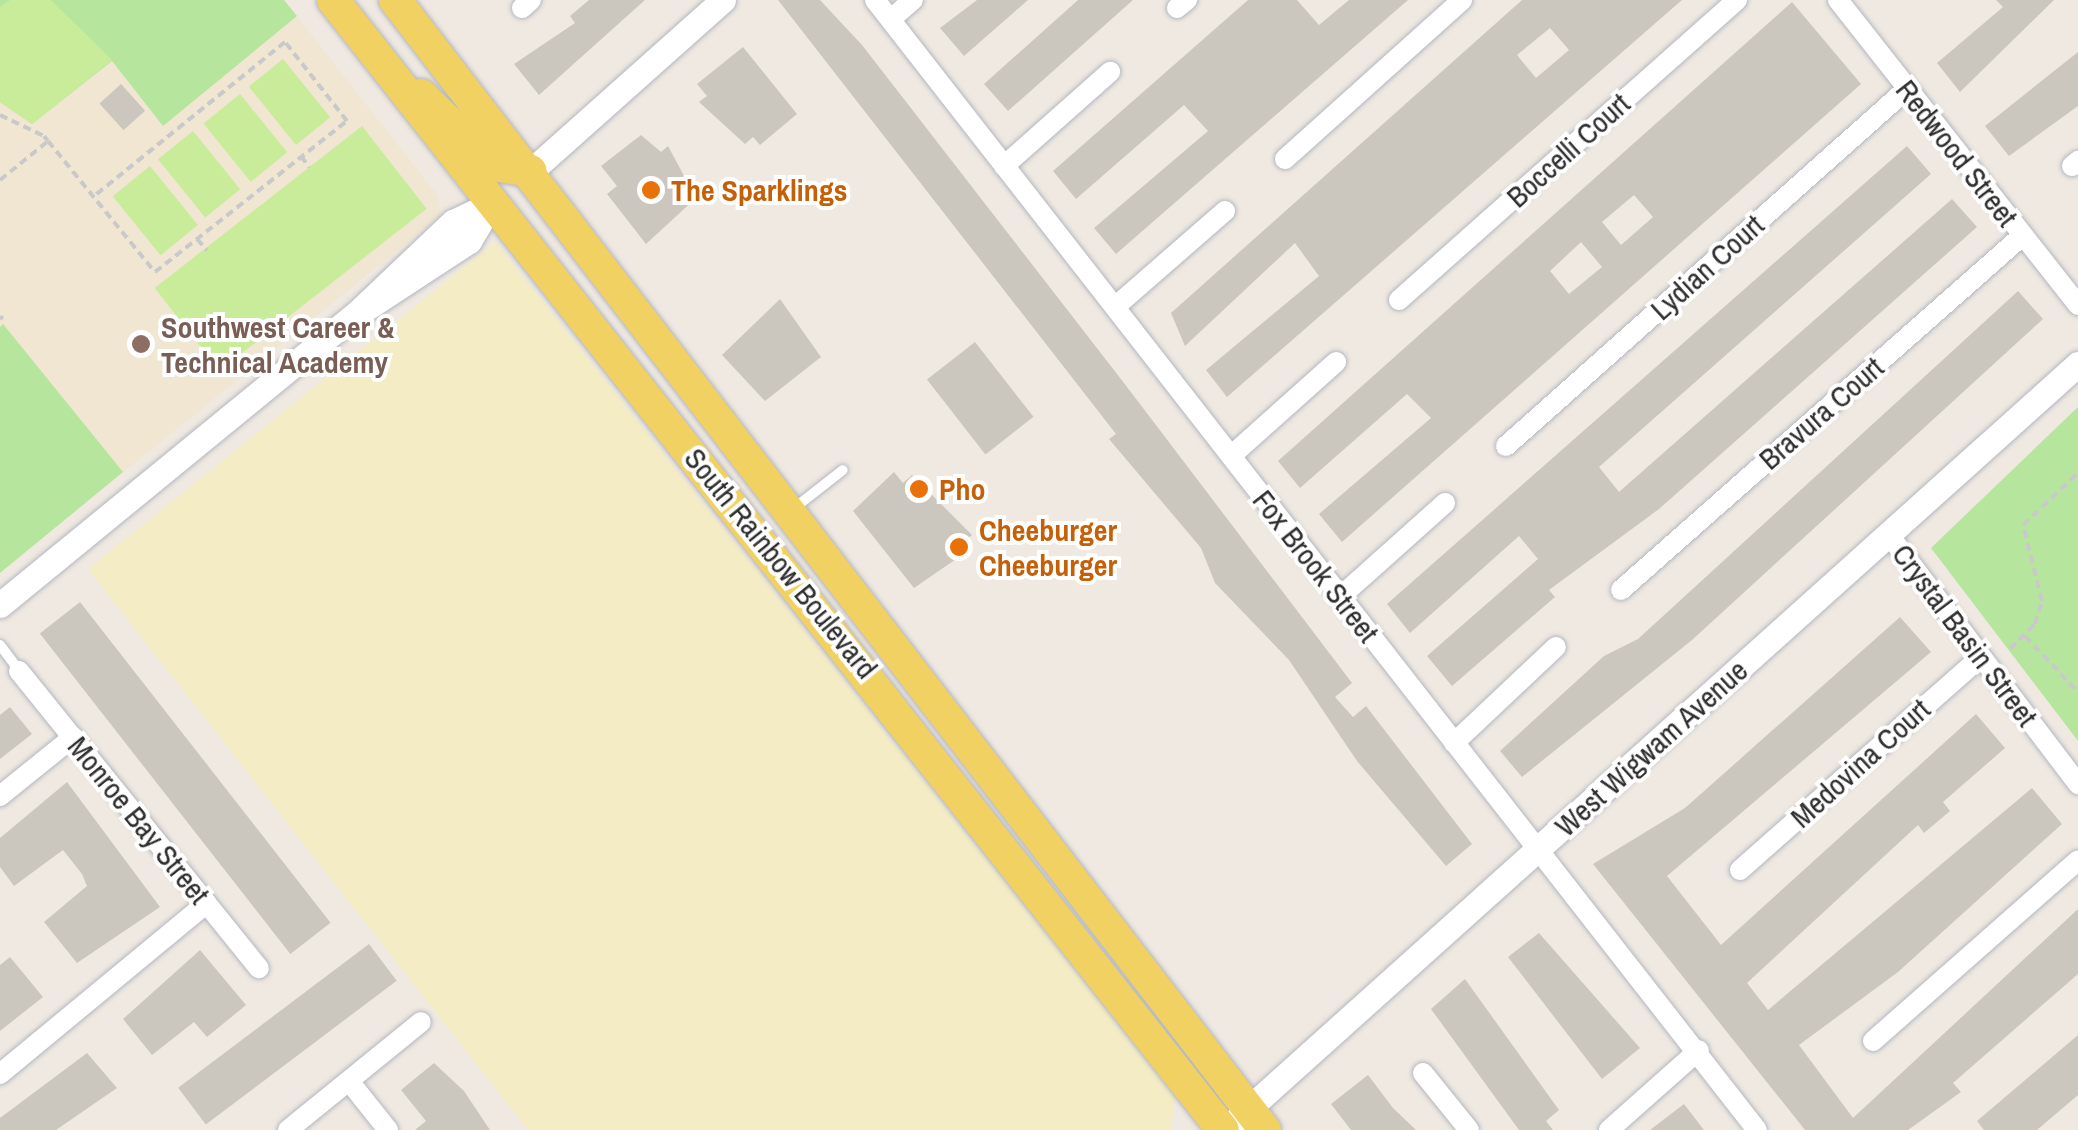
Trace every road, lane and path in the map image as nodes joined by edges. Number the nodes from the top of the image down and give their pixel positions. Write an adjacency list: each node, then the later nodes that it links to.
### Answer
1 (333, 0): 10 (main road, South Rainbow Boulevard)
2 (395, 0): 19 (main road, South Rainbow Boulevard)
3 (723, 0): 19 (street)
4 (876, 0): 9 (street, Fox Brook Street)
5 (913, 0): 9 (street)
6 (1462, 0): 16 (street)
7 (1737, 0): 27 (street, Boccelli Court)
8 (1838, 0): 12 (street, Redwood Street)
9 (891, 20): 17 (street, Fox Brook Street)
10 (382, 64): 19 (main road); 22 (main road, South Rainbow Boulevard)
11 (1110, 72): 17 (street)
12 (1907, 88): 24 (street, Redwood Street); 33 (street, Lydian Court)
13 (0, 115): 14 (path)
14 (48, 141): 20 (path); 21 (path)
15 (301, 156): 18 (path); 21 (path); 25 (path)
16 (1285, 159)
17 (1004, 166): 29 (street, Fox Brook Street)
18 (309, 167)
19 (530, 171): 30 (main road, South Rainbow Boulevard)
20 (0, 180)
21 (94, 197): 25 (path)
22 (491, 204): 30 (main road); 38 (main road, South Rainbow Boulevard); 43 (street)
23 (1225, 211): 29 (street)
24 (2022, 236): 28 (street, Redwood Street); 41 (street, Bravura Court)
25 (197, 239): 26 (path)
26 (206, 250)
27 (1399, 300)
28 (2078, 305)
29 (1115, 308): 34 (street, Fox Brook Street)
30 (643, 319): 39 (main road, South Rainbow Boulevard)
31 (1336, 362): 34 (street)
32 (2078, 364): 40 (street, West Wigwam Avenue)
33 (1506, 446)
34 (1231, 456): 42 (street, Fox Brook Street)
35 (844, 470): 39 (lane)
36 (2078, 472): 45 (path)
37 (1445, 503): 42 (street)
38 (736, 507): 44 (main road); 51 (main road, South Rainbow Boulevard)
39 (789, 512): 44 (main road, South Rainbow Boulevard)
40 (1889, 535): 49 (street, Crystal Basin Street); 58 (street, West Wigwam Avenue)
41 (1621, 590)
42 (1340, 597): 54 (street, Fox Brook Street)
43 (0, 605)
44 (880, 631): 56 (main road, South Rainbow Boulevard)
45 (2025, 636): 48 (path); 52 (path)
46 (0, 646): 50 (lane)
47 (1556, 648): 54 (street)
48 (2010, 649)
49 (1980, 658): 55 (street, Crystal Basin Street); 60 (street, Medovina Court)
50 (19, 671): 53 (street, Monroe Bay Street)
51 (876, 682): 56 (main road); 72 (main road, South Rainbow Boulevard)
52 (2078, 692)
53 (72, 737): 57 (street); 61 (street, Monroe Bay Street)
54 (1454, 743): 58 (street, Fox Brook Street)
55 (2078, 784)
56 (1001, 787): 69 (main road, South Rainbow Boulevard)
57 (0, 796)
58 (1540, 848): 65 (street, Fox Brook Street); 69 (street, West Wigwam Avenue)
59 (2078, 860): 64 (street)
60 (1740, 870)
61 (206, 903): 62 (street, Monroe Bay Street); 67 (street)
62 (259, 968)
63 (421, 1022): 68 (street)
64 (1873, 1040)
65 (1698, 1050): 74 (street); 75 (street, Fox Brook Street)
66 (1423, 1073): 73 (street)
67 (0, 1074)
68 (348, 1081): 70 (street); 71 (street)
69 (1257, 1120): 72 (street, West Wigwam Avenue)
70 (288, 1130)
71 (388, 1130)
72 (1223, 1130)
73 (1470, 1130)
74 (1609, 1130)
75 (1757, 1130)

